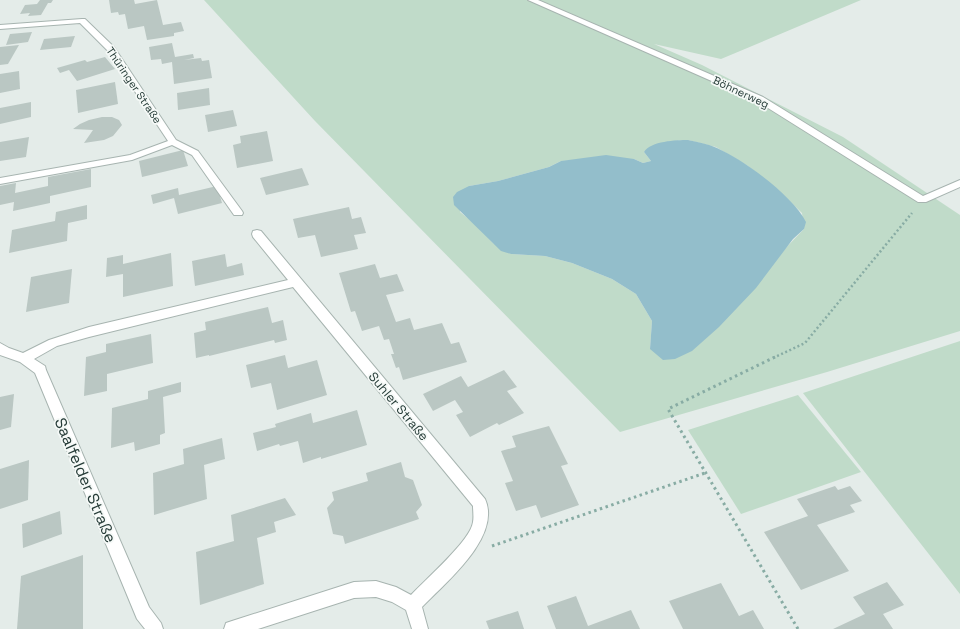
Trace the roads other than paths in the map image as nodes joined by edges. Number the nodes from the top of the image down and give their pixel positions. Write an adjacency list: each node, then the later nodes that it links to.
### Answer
1 (532, 0): 5 (street, Böhnerweg)
2 (0, 27): 3 (street, Thüringer Straße)
3 (173, 142): 4 (street); 6 (street)
4 (0, 181)
5 (960, 183)
6 (238, 213)
7 (257, 234): 8 (street)
8 (296, 282): 10 (street); 11 (street, Suhler Straße)
9 (0, 348): 10 (street, Saalfelder Straße)
10 (24, 358): 12 (street, Saalfelder Straße)
11 (413, 606): 13 (street); 14 (street)
12 (155, 629)
13 (232, 629)
14 (420, 629)

